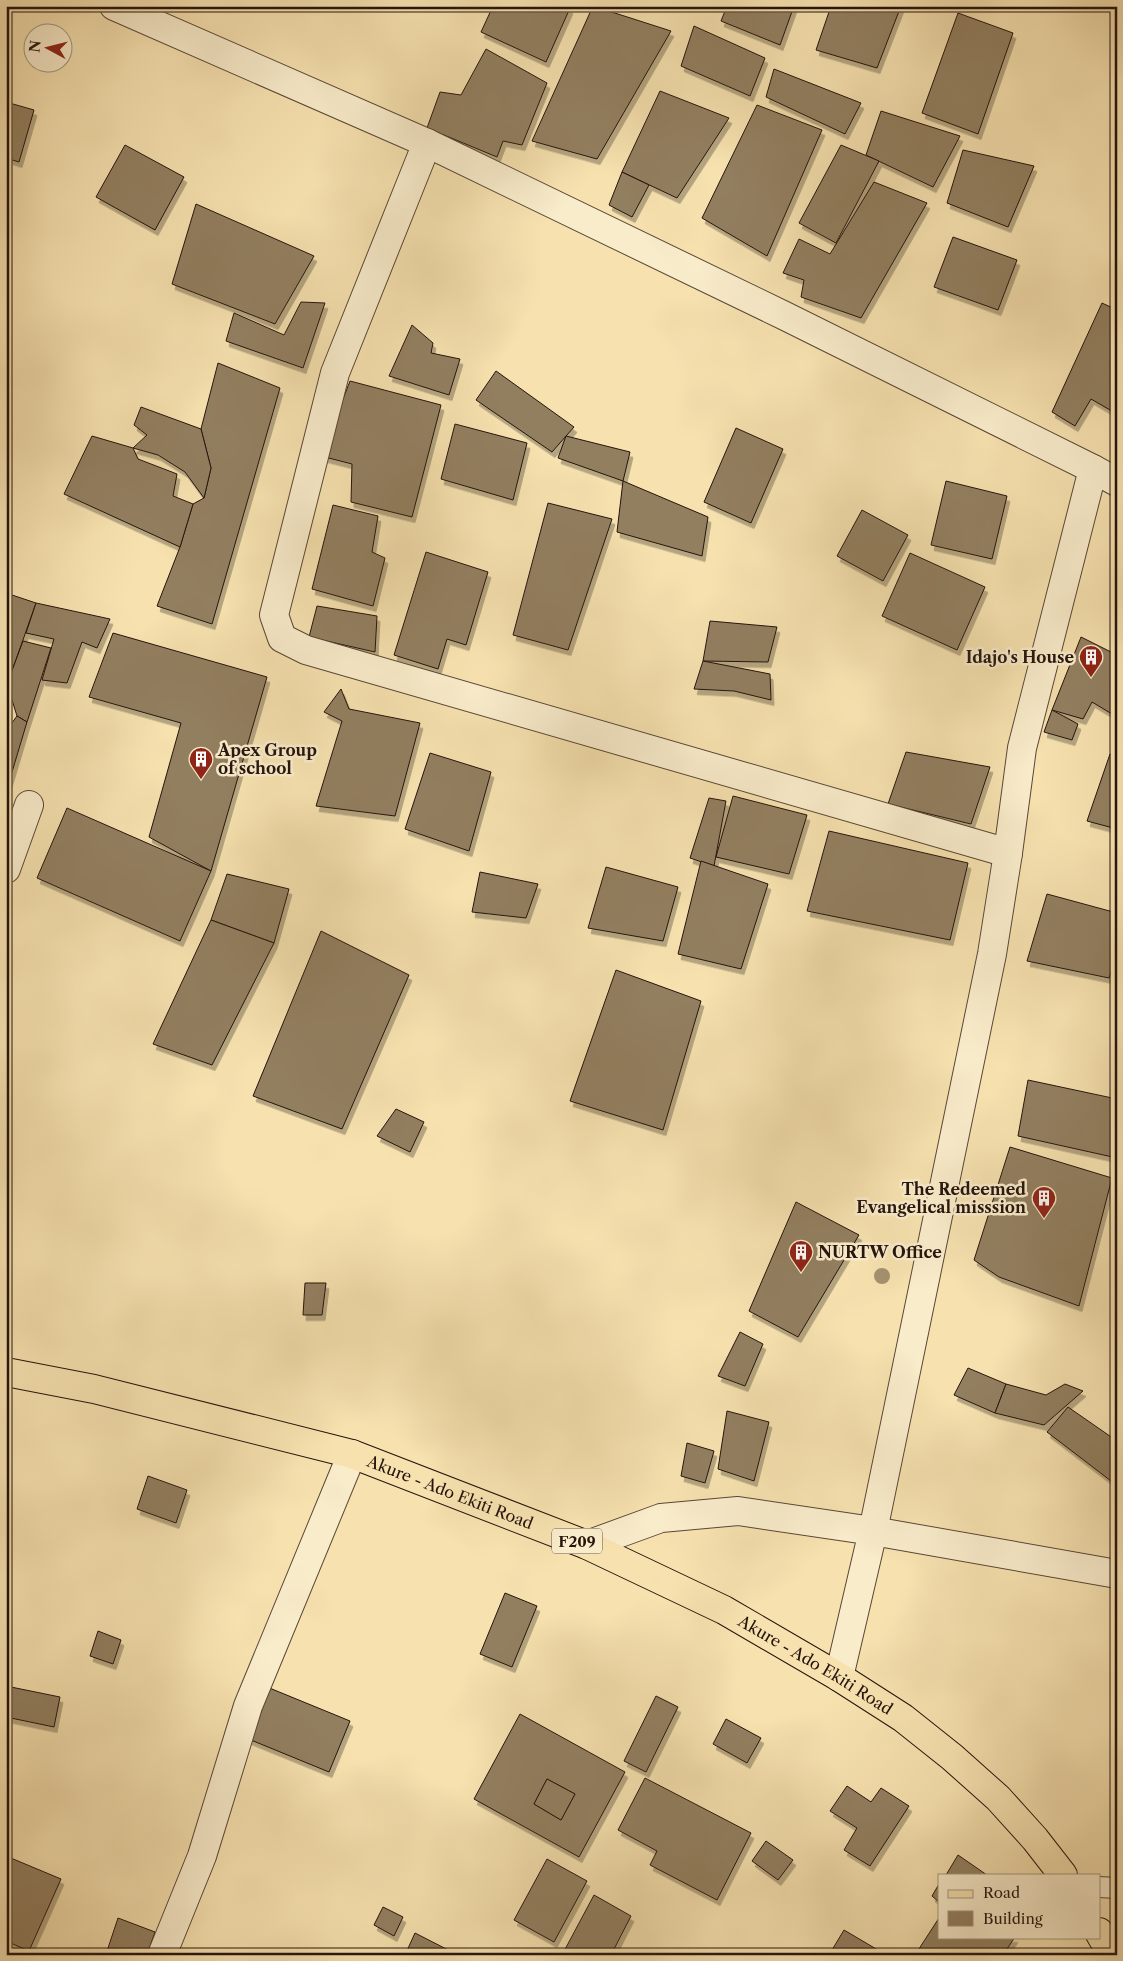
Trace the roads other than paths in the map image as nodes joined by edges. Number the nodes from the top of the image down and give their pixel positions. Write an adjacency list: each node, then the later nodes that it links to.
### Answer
1 (114, 6): 2 (street)
2 (427, 143): 3 (street); 6 (street)
3 (1093, 469): 4 (street); 6 (street)
4 (1117, 482)
5 (29, 805): 7 (street)
6 (1008, 853): 10 (street)
7 (6, 869)
8 (6, 1372): 9 (main road, Akure - Ado Ekiti Road / F209)
9 (352, 1454): 11 (main road, Akure - Ado Ekiti Road / F209); 18 (street)
10 (873, 1531): 11 (street); 12 (street); 13 (street)
11 (587, 1545): 13 (main road, Akure - Ado Ekiti Road / F209)
12 (1117, 1574)
13 (839, 1676): 14 (main road, Akure - Ado Ekiti Road / F209)
14 (1062, 1874)
15 (1100, 1887): 16 (lane)
16 (1117, 1888)
17 (1100, 1934): 19 (main road)
18 (162, 1955)
19 (1112, 1955)

